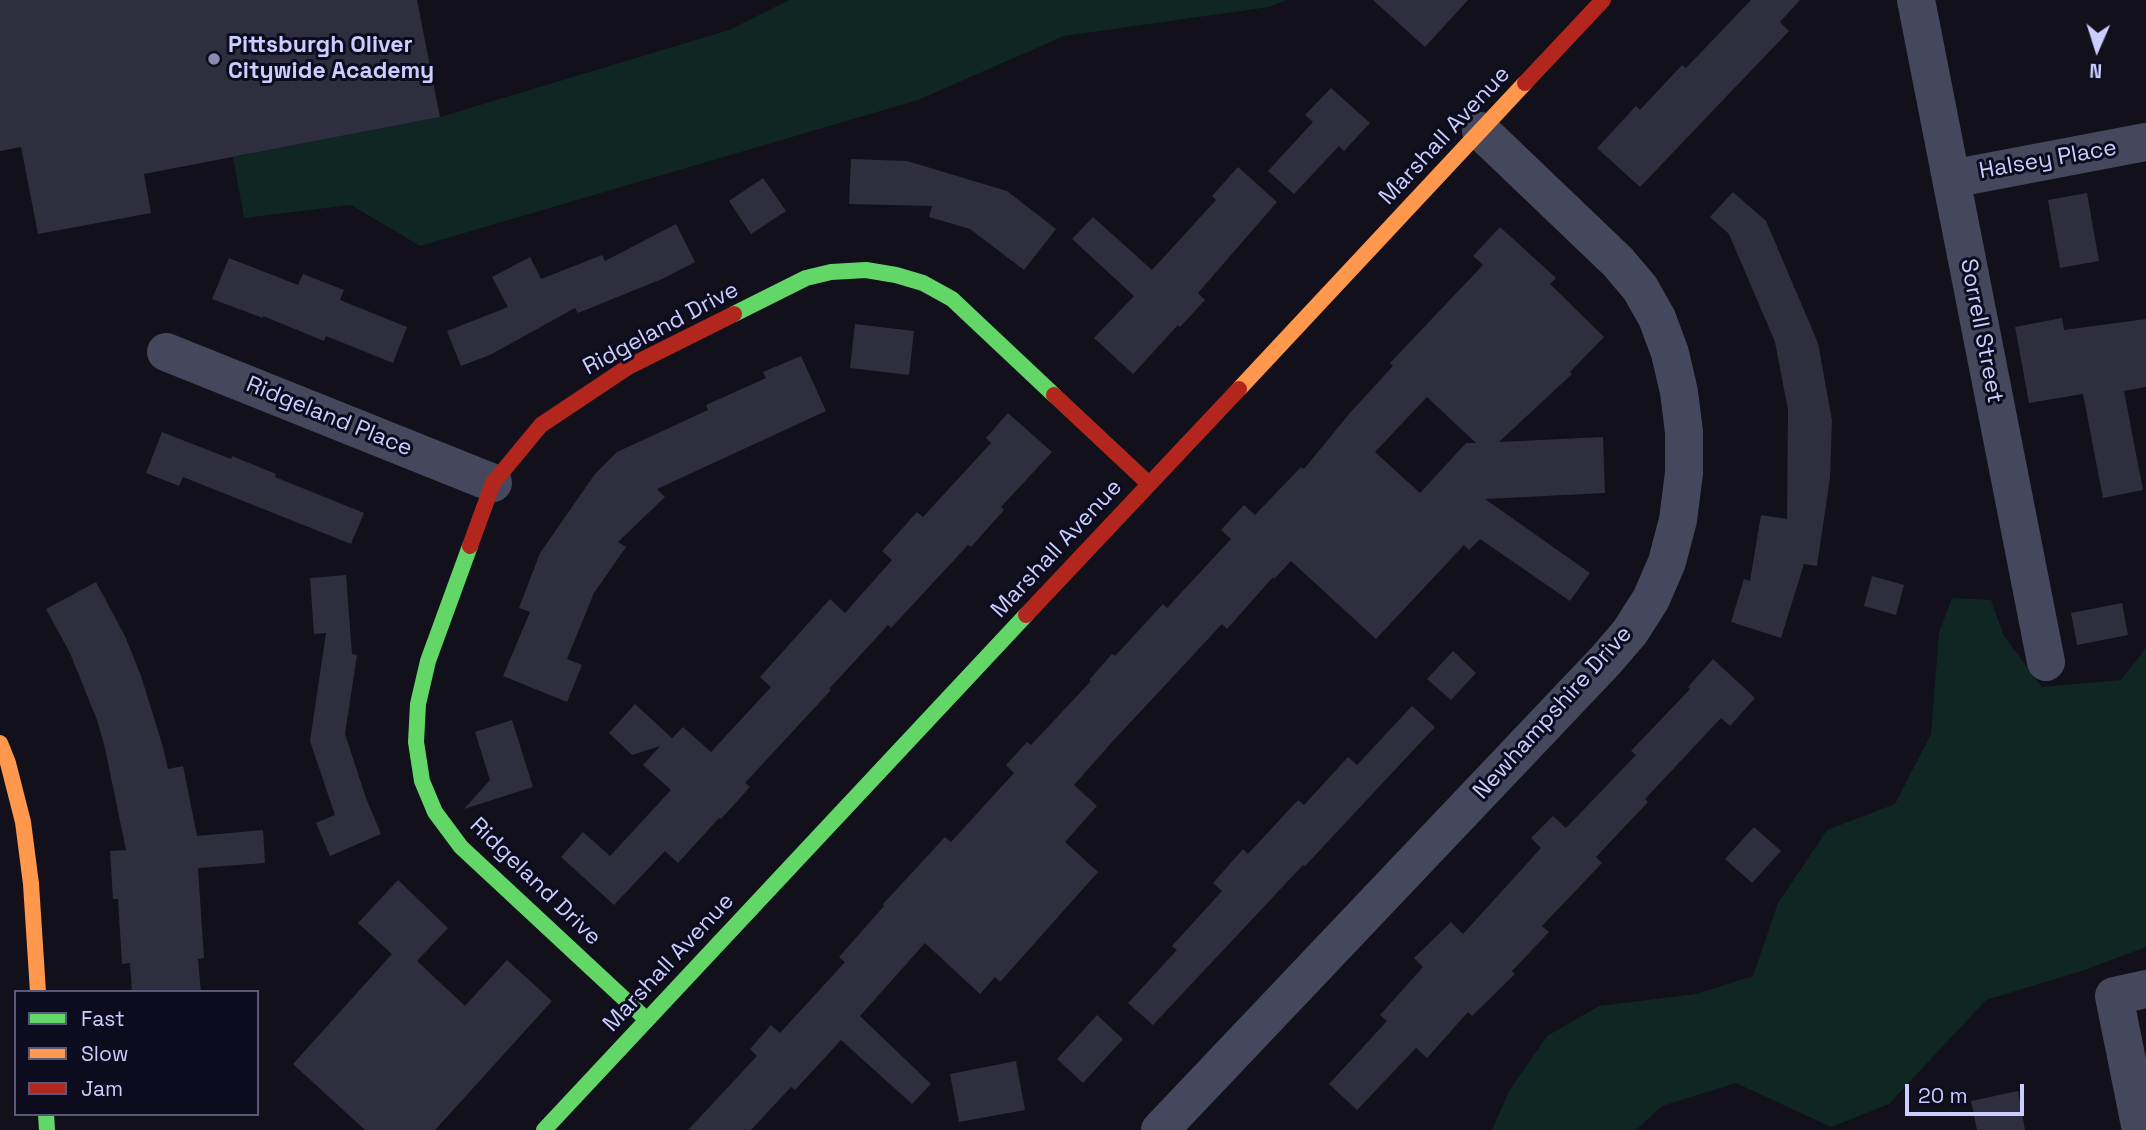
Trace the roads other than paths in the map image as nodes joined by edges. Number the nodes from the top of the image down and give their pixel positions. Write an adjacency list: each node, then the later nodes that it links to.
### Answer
1 (1603, 0): 3 (street, Marshall Avenue)
2 (1916, 0): 5 (street, Sorrell Street)
3 (1480, 131): 8 (street, Marshall Avenue); 15 (street, Newhampshire Drive)
4 (2146, 142): 5 (street, Halsey Place)
5 (1951, 178): 9 (street, Sorrell Street)
6 (166, 352): 7 (street, Ridgeland Place)
7 (493, 483): 8 (street, Ridgeland Drive); 13 (street, Ridgeland Drive)
8 (1149, 484): 13 (street, Marshall Avenue)
9 (2046, 662)
10 (0, 743): 11 (street)
11 (38, 990)
12 (2130, 992): 16 (street)
13 (647, 1020): 14 (street, Marshall Avenue)
14 (544, 1130)
15 (1160, 1130)
16 (2141, 1130)

